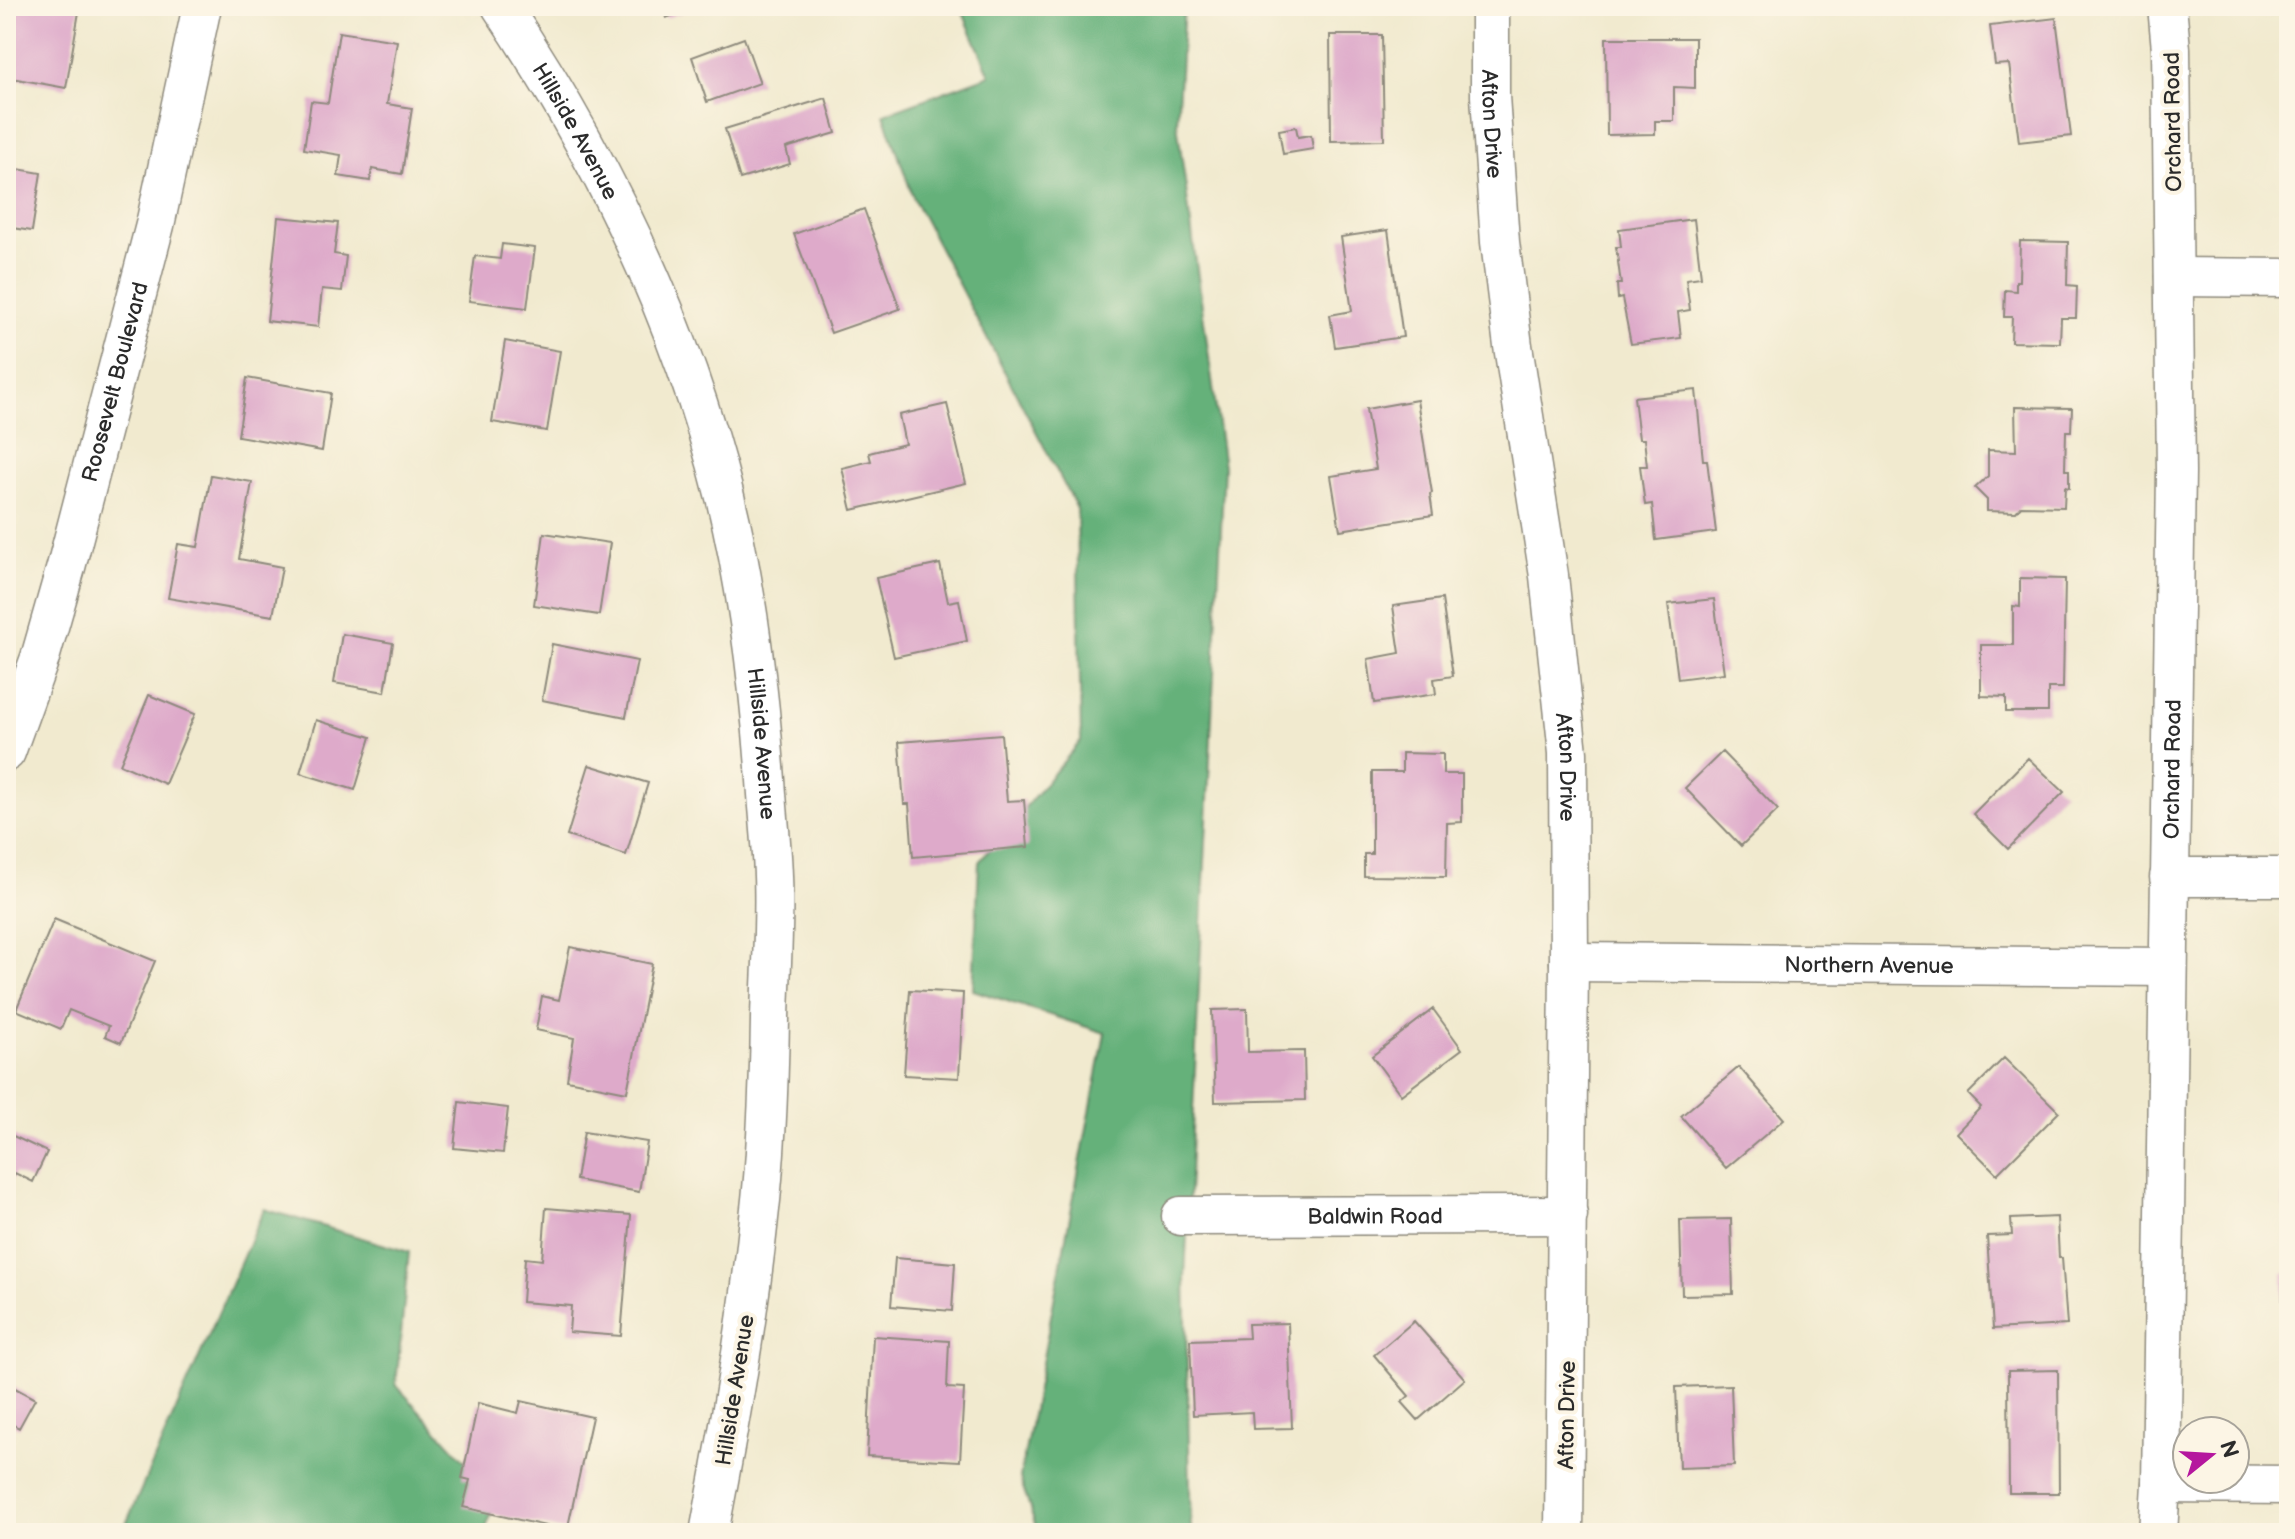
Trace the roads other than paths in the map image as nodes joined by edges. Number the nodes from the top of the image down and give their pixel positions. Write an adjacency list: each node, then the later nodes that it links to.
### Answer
1 (202, 6): 7 (street, Roosevelt Boulevard)
2 (501, 6): 16 (street, Hillside Avenue)
3 (1490, 6): 10 (street, Afton Drive)
4 (2167, 6): 5 (street, Orchard Road)
5 (2174, 277): 6 (street); 8 (street, Orchard Road)
6 (2289, 278)
7 (6, 752)
8 (2169, 877): 9 (street); 11 (street, Orchard Road)
9 (2289, 877)
10 (1569, 962): 11 (street, Northern Avenue); 12 (street, Afton Drive)
11 (2168, 967): 14 (street, Orchard Road)
12 (1568, 1215): 13 (street, Baldwin Road); 17 (street, Afton Drive)
13 (1181, 1216)
14 (2161, 1484): 15 (street); 18 (street, Orchard Road)
15 (2289, 1485)
16 (709, 1533)
17 (1564, 1533)
18 (2158, 1533)

